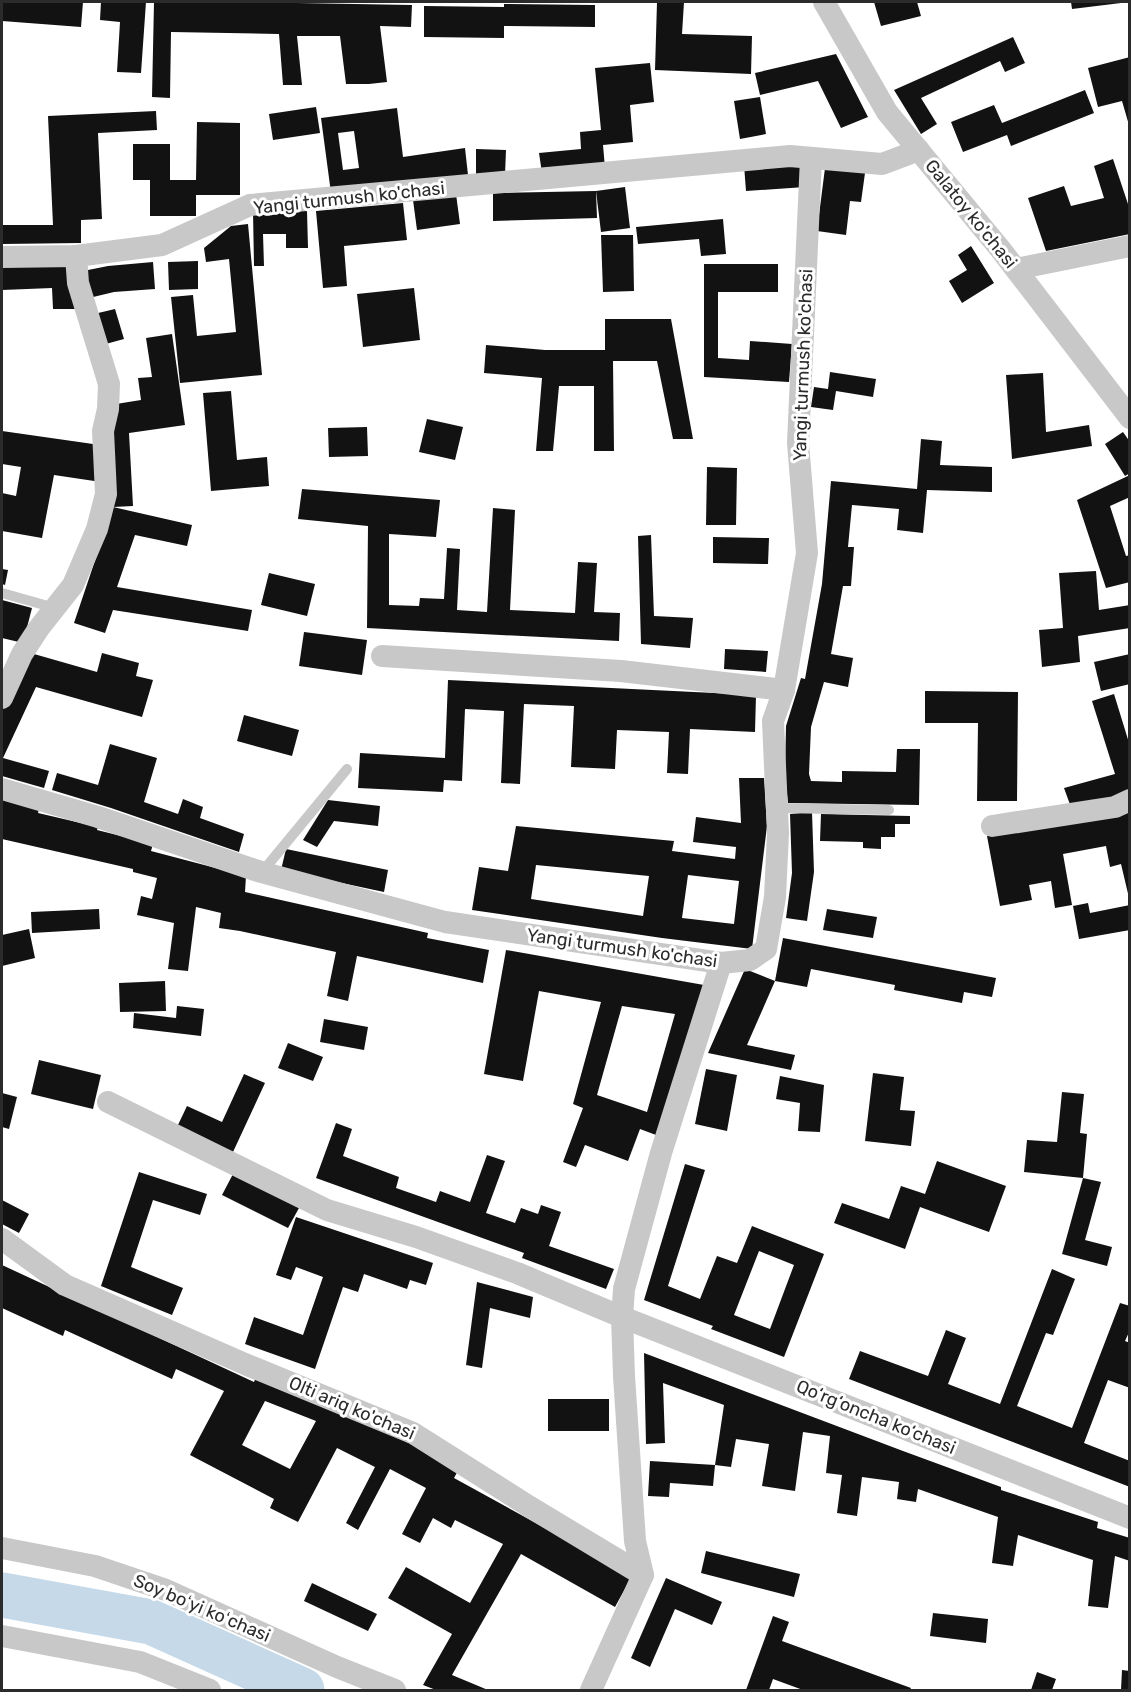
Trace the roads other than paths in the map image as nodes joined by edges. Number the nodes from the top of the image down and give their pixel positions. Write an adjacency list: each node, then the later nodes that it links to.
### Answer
1 (824, 2): 2 (street, Galatoy ko'chasi)
2 (919, 150): 3 (street, Yangi turmush ko'chasi); 7 (street, Galatoy ko'chasi)
3 (812, 158): 5 (street, Yangi turmush ko'chasi); 12 (street, Yangi turmush ko'chasi)
4 (1130, 246): 7 (street)
5 (76, 256): 6 (street, Yangi turmush ko'chasi); 10 (street)
6 (2, 257)
7 (1016, 269): 8 (street, Galatoy ko'chasi)
8 (1130, 418)
9 (2, 593): 10 (lane)
10 (55, 608): 13 (street)
11 (382, 656): 12 (street)
12 (784, 690): 17 (street, Yangi turmush ko'chasi)
13 (2, 698)
14 (347, 769): 20 (lane)
15 (2, 789): 20 (street, Yangi turmush ko'chasi)
16 (1130, 800): 19 (street)
17 (777, 808): 18 (lane); 21 (street, Yangi turmush ko'chasi)
18 (889, 810)
19 (993, 826)
20 (261, 872): 21 (street, Yangi turmush ko'chasi)
21 (721, 963): 24 (street)
22 (108, 1102): 24 (street, Qo‘rg‘oncha ko‘chasi)
23 (2, 1239): 27 (street, Olti ariq ko'chasi)
24 (622, 1317): 25 (street, Qo‘rg‘oncha ko‘chasi); 27 (street)
25 (1130, 1518)
26 (2, 1548): 30 (street, Soy boʻyi koʻchasi)
27 (643, 1575): 31 (street)
28 (2, 1636): 29 (street)
29 (210, 1690)
30 (395, 1690)
31 (591, 1690)

